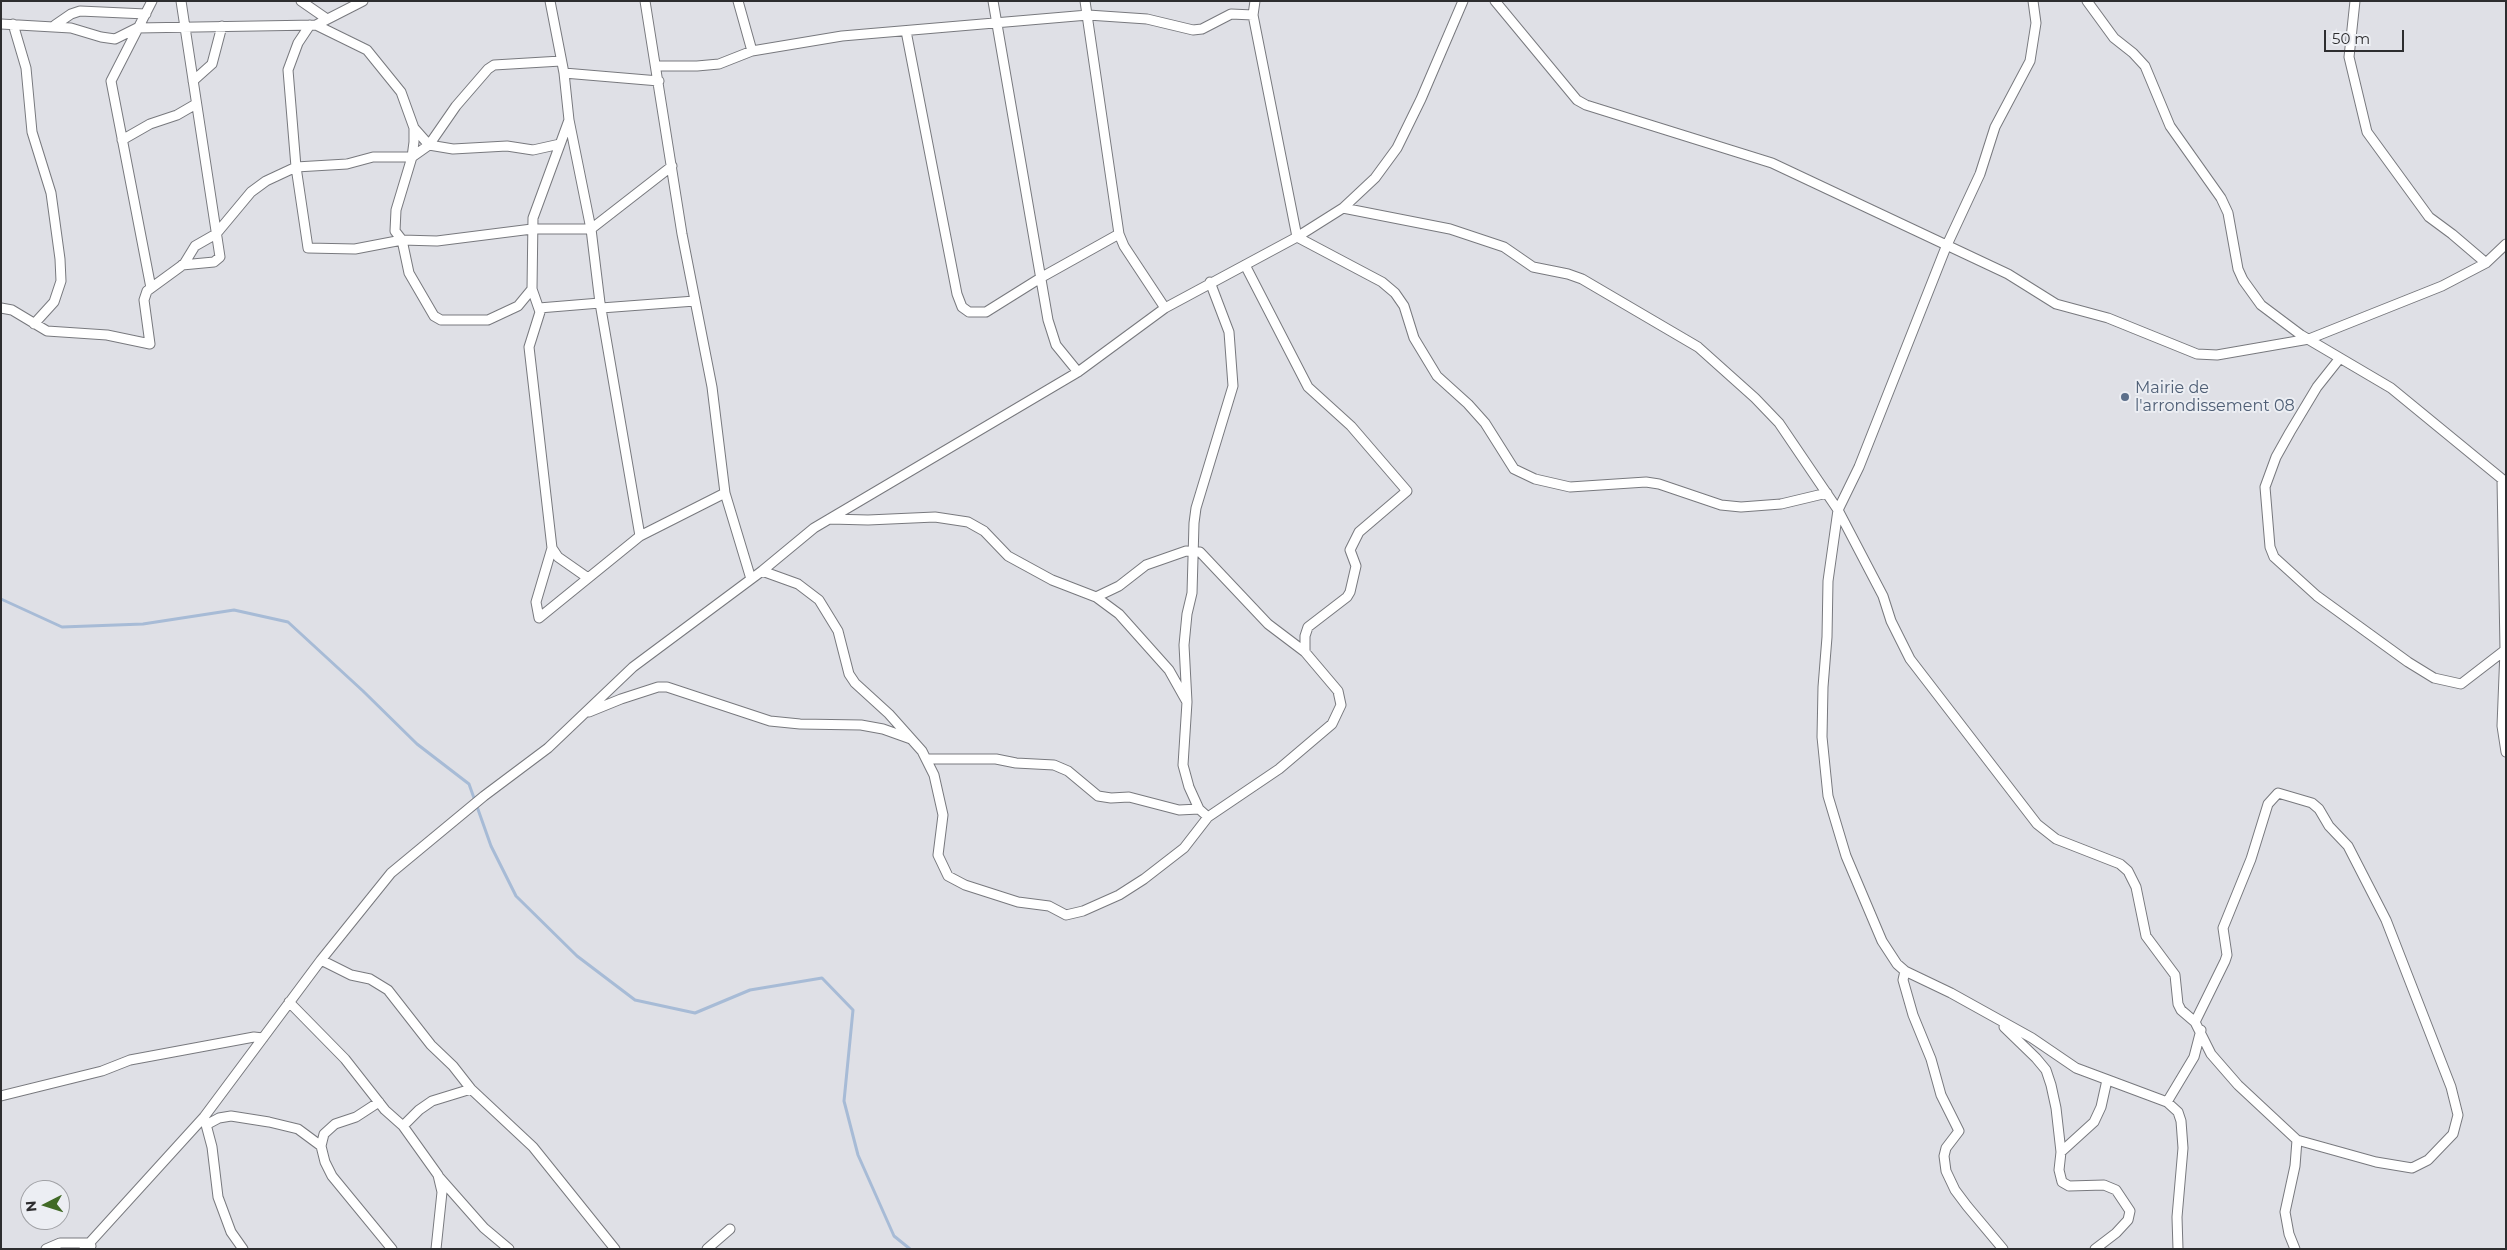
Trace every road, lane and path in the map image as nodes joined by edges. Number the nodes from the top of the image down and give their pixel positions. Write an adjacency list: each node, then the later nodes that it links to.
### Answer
1 (152, 1): 16 (street)
2 (181, 1): 26 (street)
3 (301, 1): 19 (street)
4 (363, 1): 19 (street)
5 (550, 1): 30 (street)
6 (645, 1): 31 (street)
7 (738, 1): 29 (street)
8 (993, 1): 22 (street)
9 (1086, 1): 17 (street)
10 (1255, 1): 18 (street)
11 (1463, 1): 44 (street)
12 (1495, 1): 52 (street)
13 (2033, 1): 52 (street)
14 (2087, 1): 67 (street)
15 (2355, 1): 53 (street)
16 (146, 14): 23 (street); 27 (street)
17 (1088, 15): 18 (street); 22 (street); 48 (street)
18 (1252, 15): 49 (street)
19 (327, 19): 24 (street)
20 (1, 24): 21 (street)
21 (13, 24): 23 (street); 66 (street)
22 (997, 24): 28 (street); 56 (street)
23 (55, 25): 27 (street)
24 (313, 25): 25 (street); 37 (street); 43 (street)
25 (222, 26): 26 (street); 33 (street)
26 (186, 27): 27 (street); 33 (street)
27 (137, 28): 38 (street)
28 (906, 31): 29 (street); 56 (street)
29 (752, 51): 31 (street)
30 (561, 61): 32 (street); 40 (street)
31 (657, 66): 34 (street)
32 (564, 73): 34 (street); 36 (street)
33 (193, 81): 35 (street)
34 (659, 81): 42 (street)
35 (196, 104): 38 (street); 47 (street)
36 (569, 120): 39 (street); 46 (street)
37 (414, 128): 40 (street); 41 (street)
38 (122, 140): 58 (street)
39 (560, 144): 40 (street); 45 (street)
40 (429, 145): 41 (street)
41 (412, 158): 43 (street); 50 (street)
42 (672, 166): 46 (street); 61 (street)
43 (296, 167): 47 (street); 50 (street)
44 (1343, 208): 49 (street); 71 (street)
45 (532, 229): 46 (street); 50 (street); 59 (street)
46 (591, 229): 62 (street)
47 (216, 234): 54 (street); 54 (street)
48 (1119, 234): 56 (street); 65 (street)
49 (1297, 237): 55 (street); 71 (street)
50 (402, 240): 59 (street)
51 (2506, 244): 53 (street)
52 (1946, 247): 67 (street); 72 (street)
53 (2486, 263): 67 (street)
54 (182, 265): 58 (street)
55 (1245, 265): 57 (street); 82 (street)
56 (1042, 276): 69 (street)
57 (1210, 282): 65 (street); 76 (street)
58 (151, 288): 66 (street)
59 (532, 289): 64 (street)
60 (1, 299): 63 (street)
61 (695, 301): 62 (street); 70 (street)
62 (601, 305): 64 (street); 74 (street)
63 (4, 308): 66 (street)
64 (539, 308): 75 (street)
65 (1165, 308): 69 (street)
66 (34, 324)
67 (2309, 339): 68 (street)
68 (2340, 358): 81 (street); 81 (street)
69 (1078, 372): 73 (street)
70 (725, 493): 74 (street); 79 (street)
71 (1827, 493): 72 (street)
72 (1838, 510): 91 (street); 94 (street)
73 (830, 519): 77 (street); 80 (street)
74 (640, 536): 78 (street)
75 (552, 548): 78 (street); 78 (street)
76 (1194, 550): 80 (street); 82 (street); 83 (street)
77 (762, 571): 79 (street); 85 (street)
78 (588, 578)
79 (751, 579): 84 (street)
80 (1096, 597): 83 (street)
81 (2505, 650): 86 (street)
82 (1305, 652): 89 (street)
83 (1187, 702): 88 (street)
84 (584, 714): 85 (street); 90 (street)
85 (914, 740): 87 (street)
86 (2506, 752)
87 (926, 759): 88 (street); 89 (street)
88 (1199, 809): 89 (street)
89 (1208, 817)
90 (321, 960): 92 (street); 98 (street)
91 (1905, 971): 93 (street); 117 (street)
92 (290, 1002): 96 (street); 100 (street)
93 (1997, 1020): 97 (street); 106 (street)
94 (2195, 1022): 95 (street); 104 (street)
95 (2201, 1030): 101 (street); 104 (street)
96 (263, 1038): 99 (street); 102 (street)
97 (2107, 1080): 101 (street); 106 (street)
98 (471, 1089): 103 (street); 115 (street)
99 (1, 1096)
100 (379, 1102): 103 (street); 105 (street)
101 (2166, 1102): 119 (street)
102 (205, 1121): 105 (street); 109 (street); 111 (street)
103 (403, 1126): 107 (street)
104 (2297, 1140): 120 (street)
105 (321, 1146): 112 (street)
106 (2061, 1152): 118 (street)
107 (438, 1175): 113 (street); 114 (street)
108 (730, 1229): 116 (street)
109 (88, 1247): 110 (street)
110 (46, 1249)
111 (243, 1249)
112 (392, 1249)
113 (436, 1249)
114 (509, 1249)
115 (615, 1249)
116 (707, 1249)
117 (2003, 1249)
118 (2095, 1249)
119 (2178, 1249)
120 (2295, 1249)

